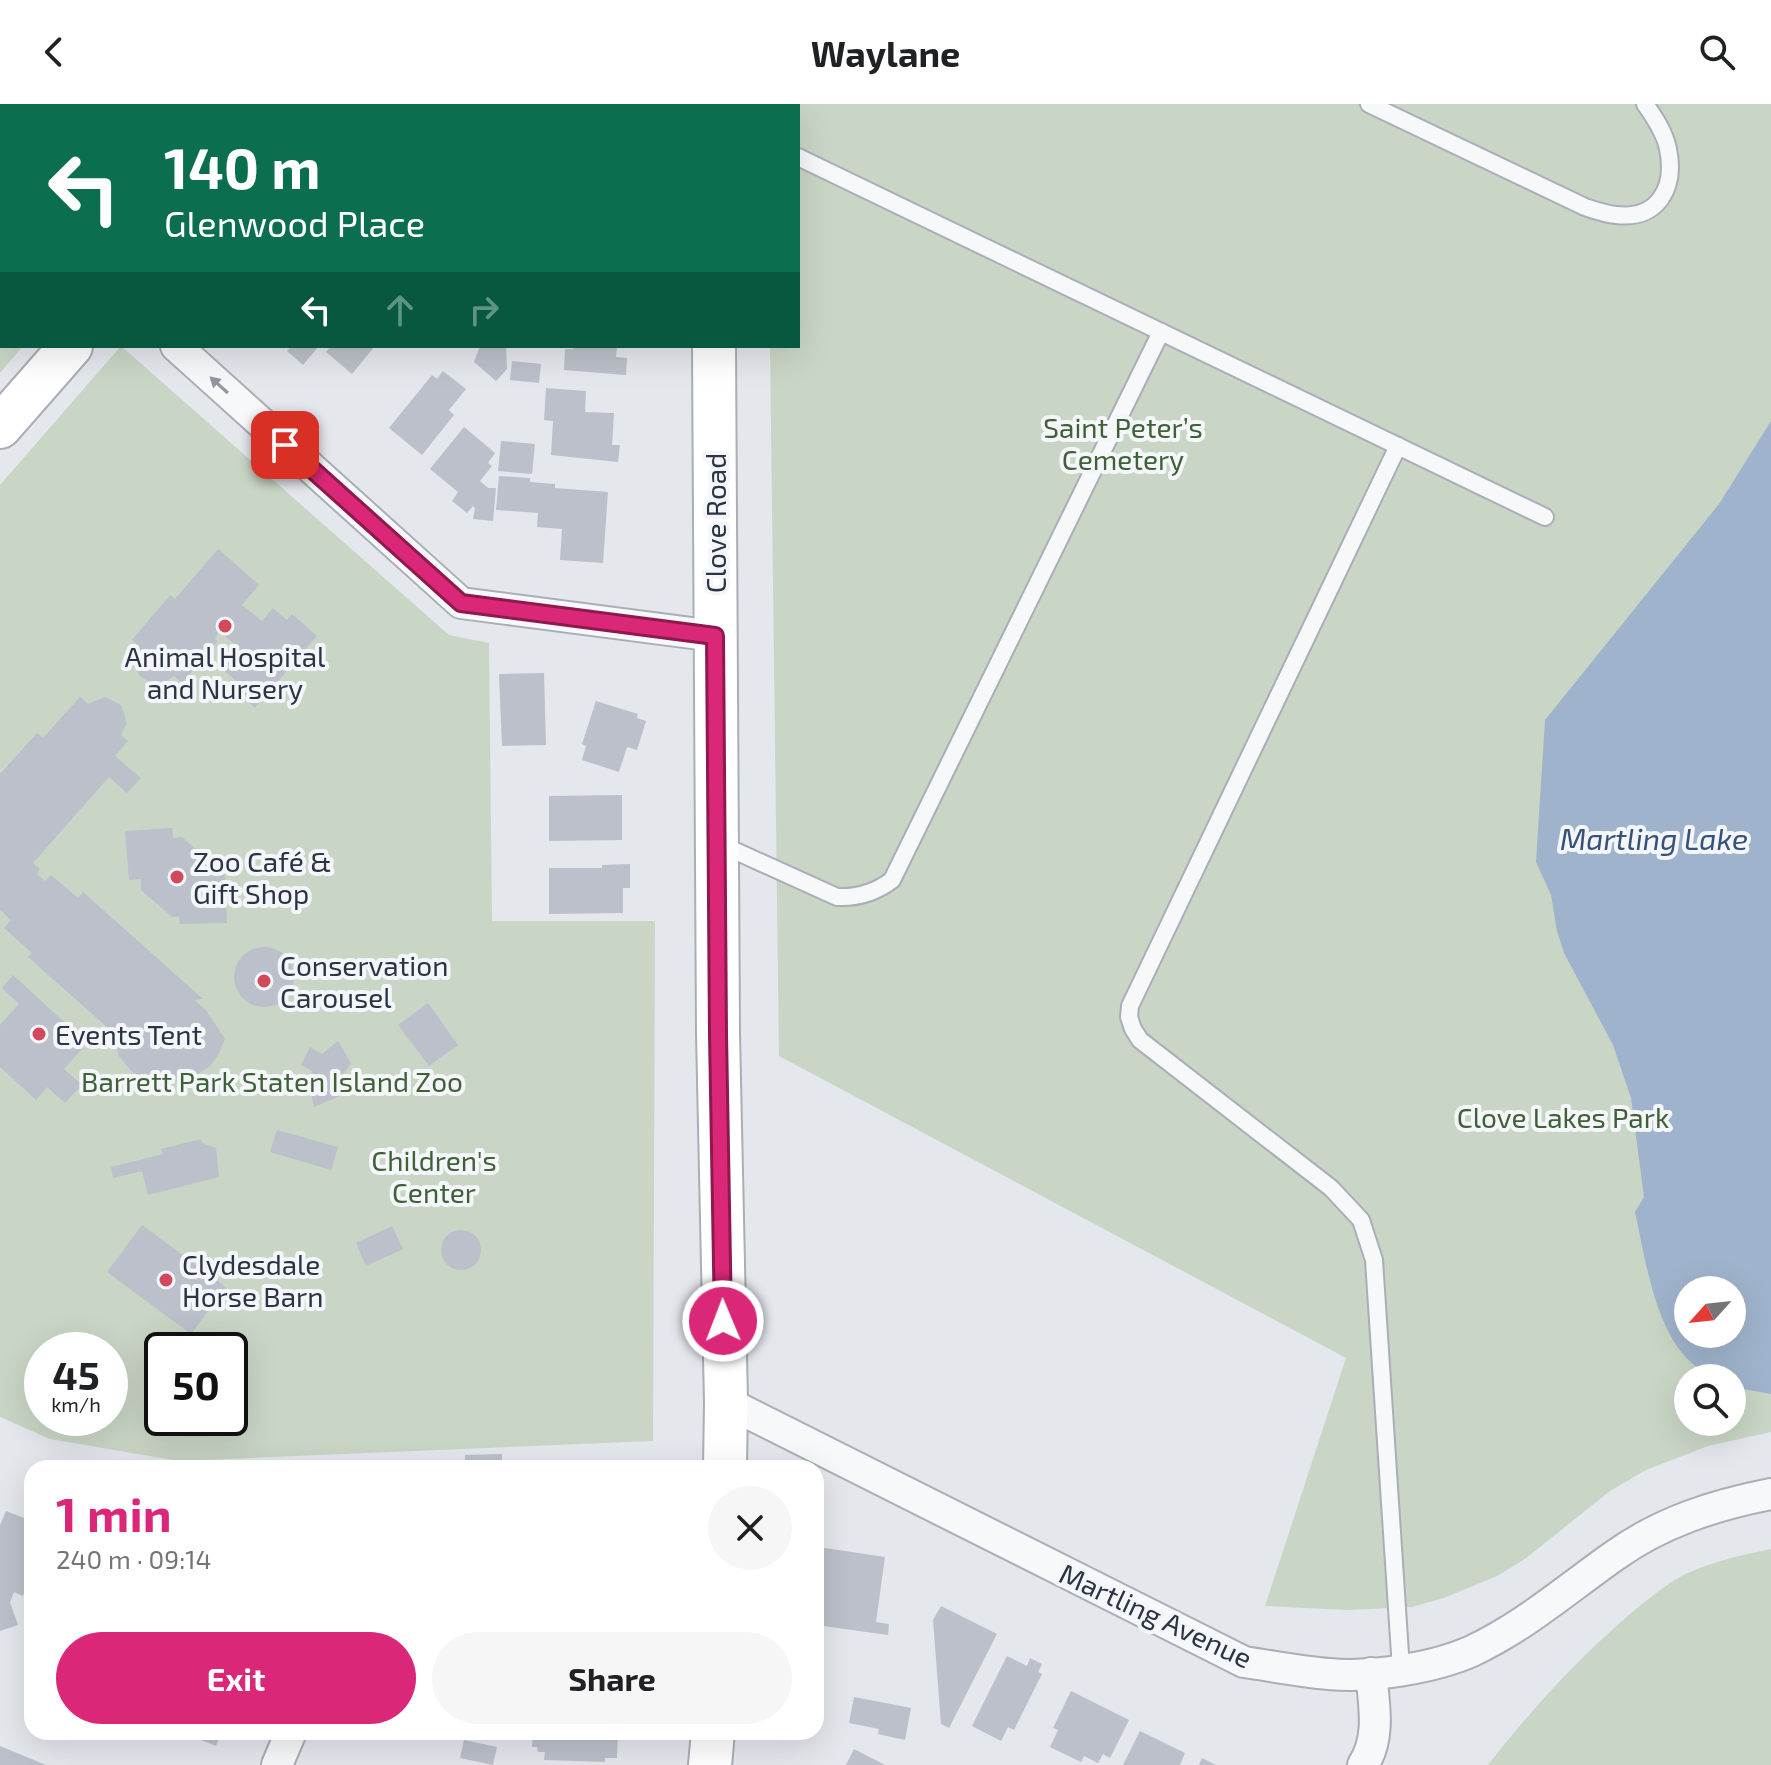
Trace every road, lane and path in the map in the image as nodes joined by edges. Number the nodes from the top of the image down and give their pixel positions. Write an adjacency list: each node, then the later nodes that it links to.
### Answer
1 (1369, 104): 2 (lane)
2 (1645, 104)
3 (800, 158): 4 (lane)
4 (1161, 332): 9 (lane); 12 (lane)
5 (69, 348): 8 (main road)
6 (178, 348): 11 (street, one-way to 6)
7 (714, 348): 11 (main road, Clove Road)
8 (0, 427)
9 (1398, 446): 10 (lane); 16 (lane)
10 (1545, 517)
11 (715, 636): 12 (main road, Clove Road)
12 (718, 844): 13 (main road, Clove Road)
13 (726, 1402): 14 (main road, Clove Road); 17 (street, Martling Avenue)
14 (725, 1460)
15 (1771, 1494): 16 (street, Martling Avenue)
16 (1401, 1669): 17 (street, Martling Avenue)
17 (1371, 1673): 22 (street)
18 (288, 1740): 20 (street)
19 (712, 1740): 21 (main road)
20 (277, 1765)
21 (710, 1765)
22 (1363, 1765)

